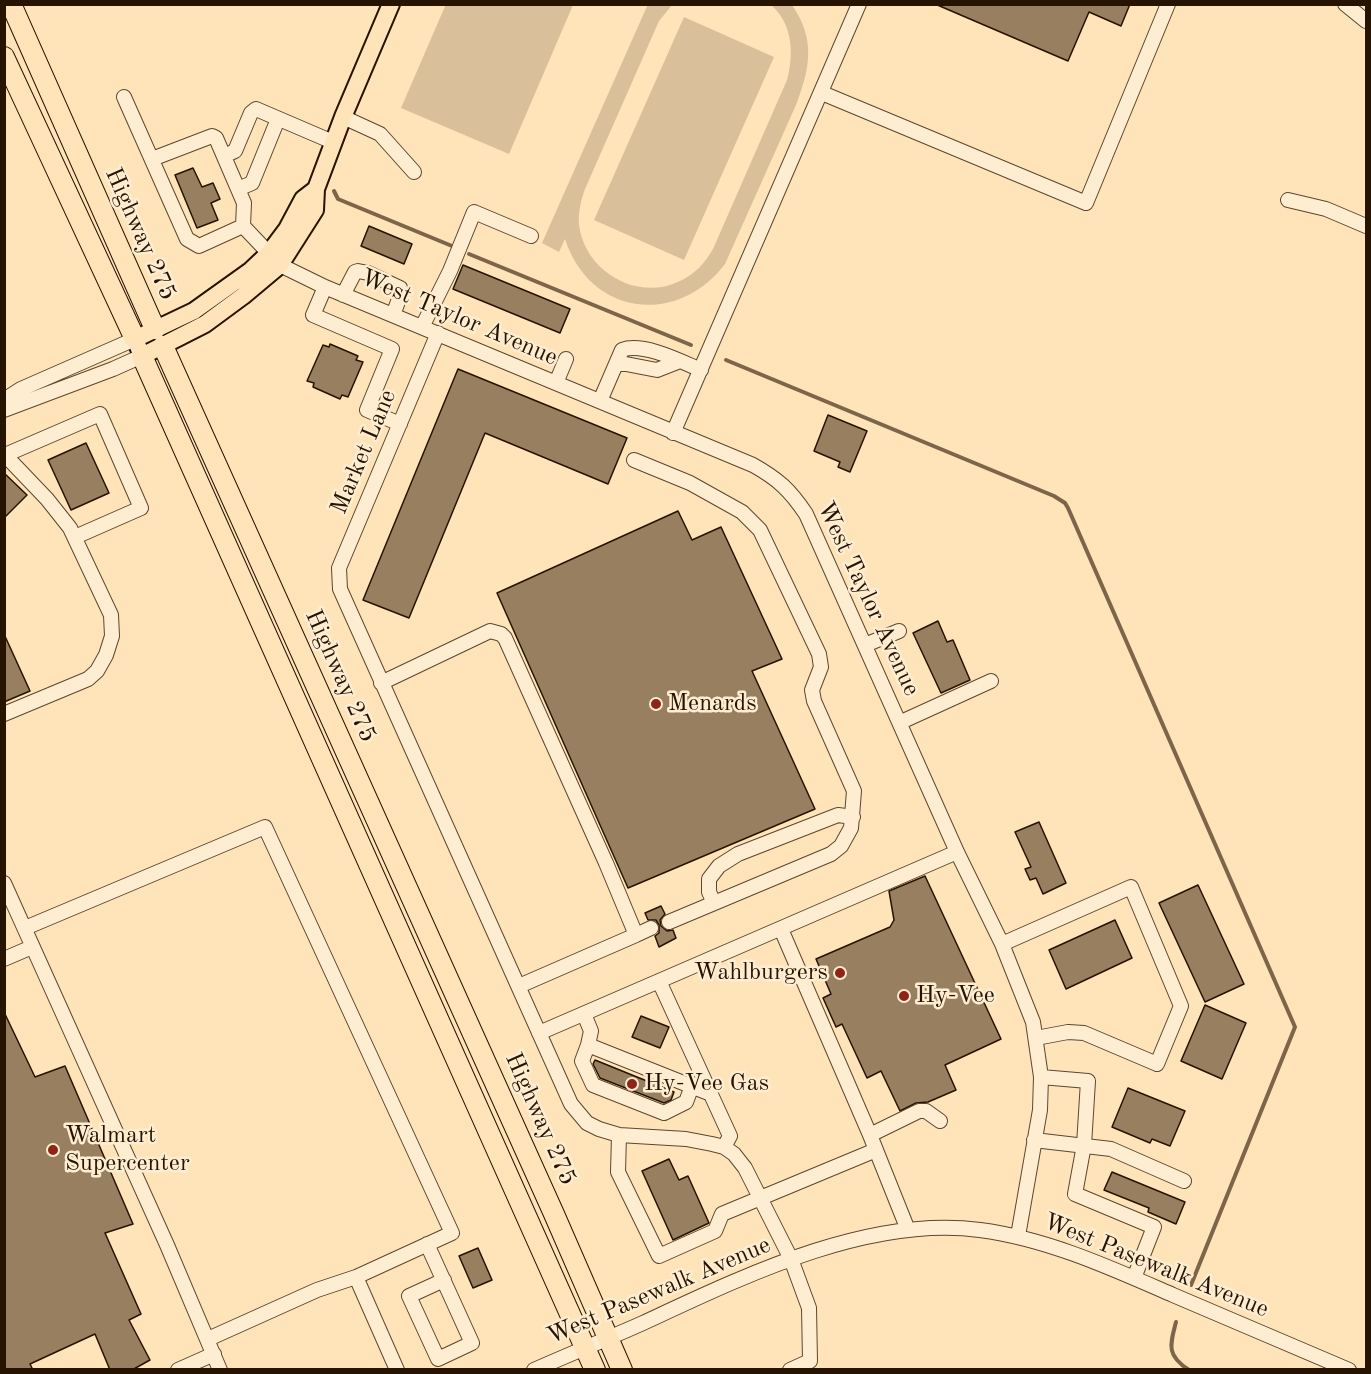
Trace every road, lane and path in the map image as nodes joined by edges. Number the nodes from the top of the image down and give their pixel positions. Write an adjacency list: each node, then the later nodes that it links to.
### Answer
1 (11, 4): 27 (highway, Highway 275)
2 (391, 4): 10 (main road)
3 (859, 4): 8 (street)
4 (1168, 4): 8 (street)
5 (1345, 4): 6 (street)
6 (1366, 21)
7 (4, 57): 28 (highway, Highway 275)
8 (822, 93): 30 (street)
9 (123, 97): 14 (street)
10 (343, 117): 12 (main road); 15 (street)
11 (278, 119): 12 (street); 13 (street); 16 (street)
12 (333, 142): 21 (main road)
13 (224, 156): 14 (street); 16 (street)
14 (152, 159): 18 (street)
15 (414, 171)
16 (238, 189): 18 (street)
17 (1288, 200): 19 (street)
18 (243, 226): 21 (street)
19 (1366, 226)
20 (531, 236): 25 (street)
21 (274, 259): 22 (street, West Taylor Avenue); 27 (main road)
22 (325, 287): 23 (street, West Taylor Avenue); 35 (street)
23 (343, 295): 24 (street, West Taylor Avenue); 24 (street)
24 (393, 315): 25 (street, West Taylor Avenue)
25 (422, 327): 26 (street, West Taylor Avenue)
26 (438, 333): 31 (street, West Taylor Avenue); 35 (street, Market Lane)
27 (159, 338): 28 (main road); 83 (highway, Highway 275)
28 (139, 347): 32 (street); 34 (street); 85 (highway, Highway 275)
29 (566, 359): 31 (street)
30 (701, 370): 33 (street); 36 (street)
31 (556, 383): 33 (street, West Taylor Avenue)
32 (4, 400)
33 (600, 402): 36 (street, West Taylor Avenue)
34 (4, 410)
35 (400, 424): 43 (street, Market Lane)
36 (674, 433): 41 (street, West Taylor Avenue)
37 (5, 454): 39 (street); 39 (street)
38 (634, 460): 46 (street)
39 (75, 537): 44 (street)
40 (899, 631): 41 (street)
41 (865, 645): 45 (street, West Taylor Avenue)
42 (991, 681): 45 (street)
43 (381, 683): 54 (street); 59 (street)
44 (4, 714)
45 (901, 722): 47 (street, West Taylor Avenue)
46 (853, 817): 49 (street); 49 (street)
47 (957, 852): 53 (street); 55 (street, West Taylor Avenue)
48 (4, 882): 51 (street)
49 (714, 903): 50 (street)
50 (669, 922)
51 (25, 928): 56 (street); 78 (street)
52 (651, 928): 54 (street)
53 (781, 929): 58 (street); 69 (street)
54 (636, 935): 59 (street)
55 (1002, 944): 62 (street, West Taylor Avenue); 62 (street)
56 (32, 947): 57 (street); 84 (street)
57 (4, 959)
58 (659, 981): 60 (street); 66 (street)
59 (519, 986): 61 (street)
60 (584, 1014): 61 (street); 63 (street)
61 (539, 1034): 68 (street)
62 (1036, 1038): 64 (street, West Taylor Avenue)
63 (588, 1045): 65 (street); 65 (street)
64 (1041, 1077): 70 (street, West Taylor Avenue); 71 (street)
65 (692, 1086): 66 (street)
66 (711, 1094): 72 (street)
67 (940, 1121): 69 (street)
68 (619, 1135): 72 (street); 75 (street)
69 (870, 1135): 73 (street)
70 (1034, 1140): 71 (street); 77 (street, West Taylor Avenue)
71 (1084, 1145): 74 (street); 81 (street)
72 (724, 1147): 75 (street)
73 (876, 1150): 75 (street); 76 (street)
74 (1184, 1180)
75 (760, 1199): 79 (street)
76 (908, 1230): 77 (street, West Pasewalk Avenue); 79 (street, West Pasewalk Avenue)
77 (1018, 1236): 81 (street, West Pasewalk Avenue)
78 (427, 1244): 80 (street); 82 (street)
79 (791, 1259): 83 (street, West Pasewalk Avenue); 93 (street)
80 (356, 1278): 84 (street); 89 (street)
81 (1134, 1278): 94 (street, West Pasewalk Avenue)
82 (444, 1280): 82 (street)
83 (609, 1337): 85 (street, West Pasewalk Avenue); 92 (highway, Highway 275)
84 (208, 1339): 86 (street)
85 (585, 1347): 90 (street, West Pasewalk Avenue); 91 (highway, Highway 275)
86 (214, 1354): 87 (street); 88 (street)
87 (178, 1370)
88 (220, 1370)
89 (397, 1370)
90 (534, 1370)
91 (595, 1370)
92 (622, 1370)
93 (790, 1370)
94 (1349, 1370)

